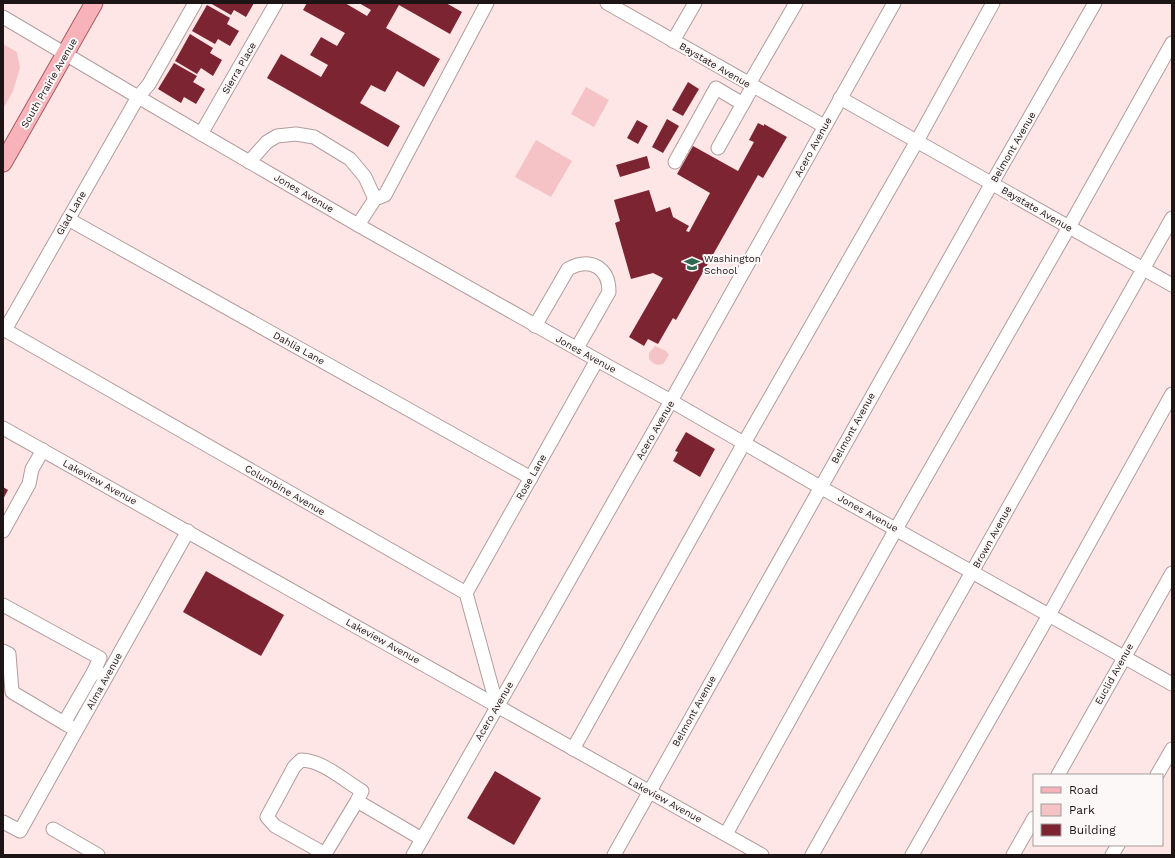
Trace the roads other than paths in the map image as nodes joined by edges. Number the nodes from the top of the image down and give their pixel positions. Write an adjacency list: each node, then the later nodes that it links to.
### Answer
1 (94, 3): 14 (main road, South Prairie Avenue)
2 (195, 3): 16 (street, Glad Lane)
3 (276, 3): 20 (street, Sierra Place)
4 (487, 3): 27 (street)
5 (607, 3): 12 (street, Baystate Avenue)
6 (695, 3): 12 (street)
7 (796, 3): 15 (street)
8 (894, 3): 17 (street, Acero Avenue)
9 (993, 3): 21 (street)
10 (1095, 3): 26 (street, Belmont Avenue)
11 (3, 17): 14 (street, Jones Avenue)
12 (673, 41): 15 (street, Baystate Avenue)
13 (1172, 43): 31 (street)
14 (65, 54): 16 (street, Jones Avenue); 25 (main road, South Prairie Avenue)
15 (751, 85): 18 (street); 19 (street, Baystate Avenue)
16 (138, 97): 20 (street, Jones Avenue); 29 (street, Glad Lane)
17 (840, 98): 19 (street, Acero Avenue); 21 (street, Baystate Avenue)
18 (743, 104): 22 (street); 24 (street)
19 (824, 126): 39 (street, Acero Avenue)
20 (201, 134): 23 (street, Jones Avenue)
21 (917, 141): 26 (street, Baystate Avenue); 41 (street)
22 (718, 148)
23 (250, 162): 27 (street); 30 (street, Jones Avenue)
24 (675, 162)
25 (3, 163)
26 (992, 184): 31 (street, Baystate Avenue); 44 (street, Belmont Avenue)
27 (375, 199): 30 (street)
28 (1172, 218): 32 (street, Brown Avenue)
29 (68, 219): 35 (street, Glad Lane); 43 (street, Dahlia Lane)
30 (358, 225): 34 (street, Jones Avenue)
31 (1069, 227): 32 (street, Baystate Avenue); 45 (street)
32 (1143, 269): 33 (street, Baystate Avenue); 48 (street, Brown Avenue)
33 (1172, 285)
34 (535, 326): 36 (street, Jones Avenue); 36 (street)
35 (4, 330): 50 (street, Columbine Avenue)
36 (577, 348): 37 (street, Jones Avenue)
37 (597, 360): 39 (street, Jones Avenue); 43 (street, Rose Lane)
38 (1172, 394): 52 (street)
39 (671, 401): 41 (street, Jones Avenue); 58 (street, Acero Avenue)
40 (4, 431): 42 (street, Lakeview Avenue)
41 (744, 443): 44 (street, Jones Avenue); 61 (street)
42 (43, 450): 46 (street); 47 (street, Lakeview Avenue)
43 (531, 478): 50 (street, Rose Lane)
44 (820, 487): 45 (street, Jones Avenue); 65 (street, Belmont Avenue)
45 (896, 529): 48 (street, Jones Avenue); 70 (street)
46 (3, 531)
47 (188, 531): 56 (street, Alma Avenue); 58 (street, Lakeview Avenue)
48 (973, 572): 52 (street, Jones Avenue); 77 (street, Brown Avenue)
49 (1172, 573): 54 (street, Euclid Avenue)
50 (466, 593): 58 (street)
51 (3, 605): 55 (street)
52 (1049, 615): 54 (street, Jones Avenue); 78 (street)
53 (3, 651): 59 (street)
54 (1124, 657): 57 (street, Jones Avenue); 63 (street, Euclid Avenue)
55 (94, 671): 56 (street); 59 (street)
56 (107, 677): 60 (street, Alma Avenue)
57 (1172, 684)
58 (497, 706): 61 (street, Lakeview Avenue); 71 (street, Acero Avenue)
59 (64, 723): 60 (street)
60 (77, 730): 68 (street, Alma Avenue)
61 (573, 749): 65 (street, Lakeview Avenue)
62 (1172, 749): 64 (street)
63 (1059, 774)
64 (1158, 774)
65 (649, 790): 70 (street, Lakeview Avenue); 75 (street, Belmont Avenue)
66 (357, 800): 66 (street); 71 (street)
67 (1033, 820): 79 (street)
68 (3, 822)
69 (53, 829): 73 (street)
70 (726, 834): 76 (street, Lakeview Avenue)
71 (422, 839): 74 (street, Acero Avenue)
72 (1117, 846): 80 (street)
73 (98, 855)
74 (413, 855)
75 (614, 855)
76 (762, 855)
77 (812, 855)
78 (912, 855)
79 (1013, 855)
80 (1112, 855)

